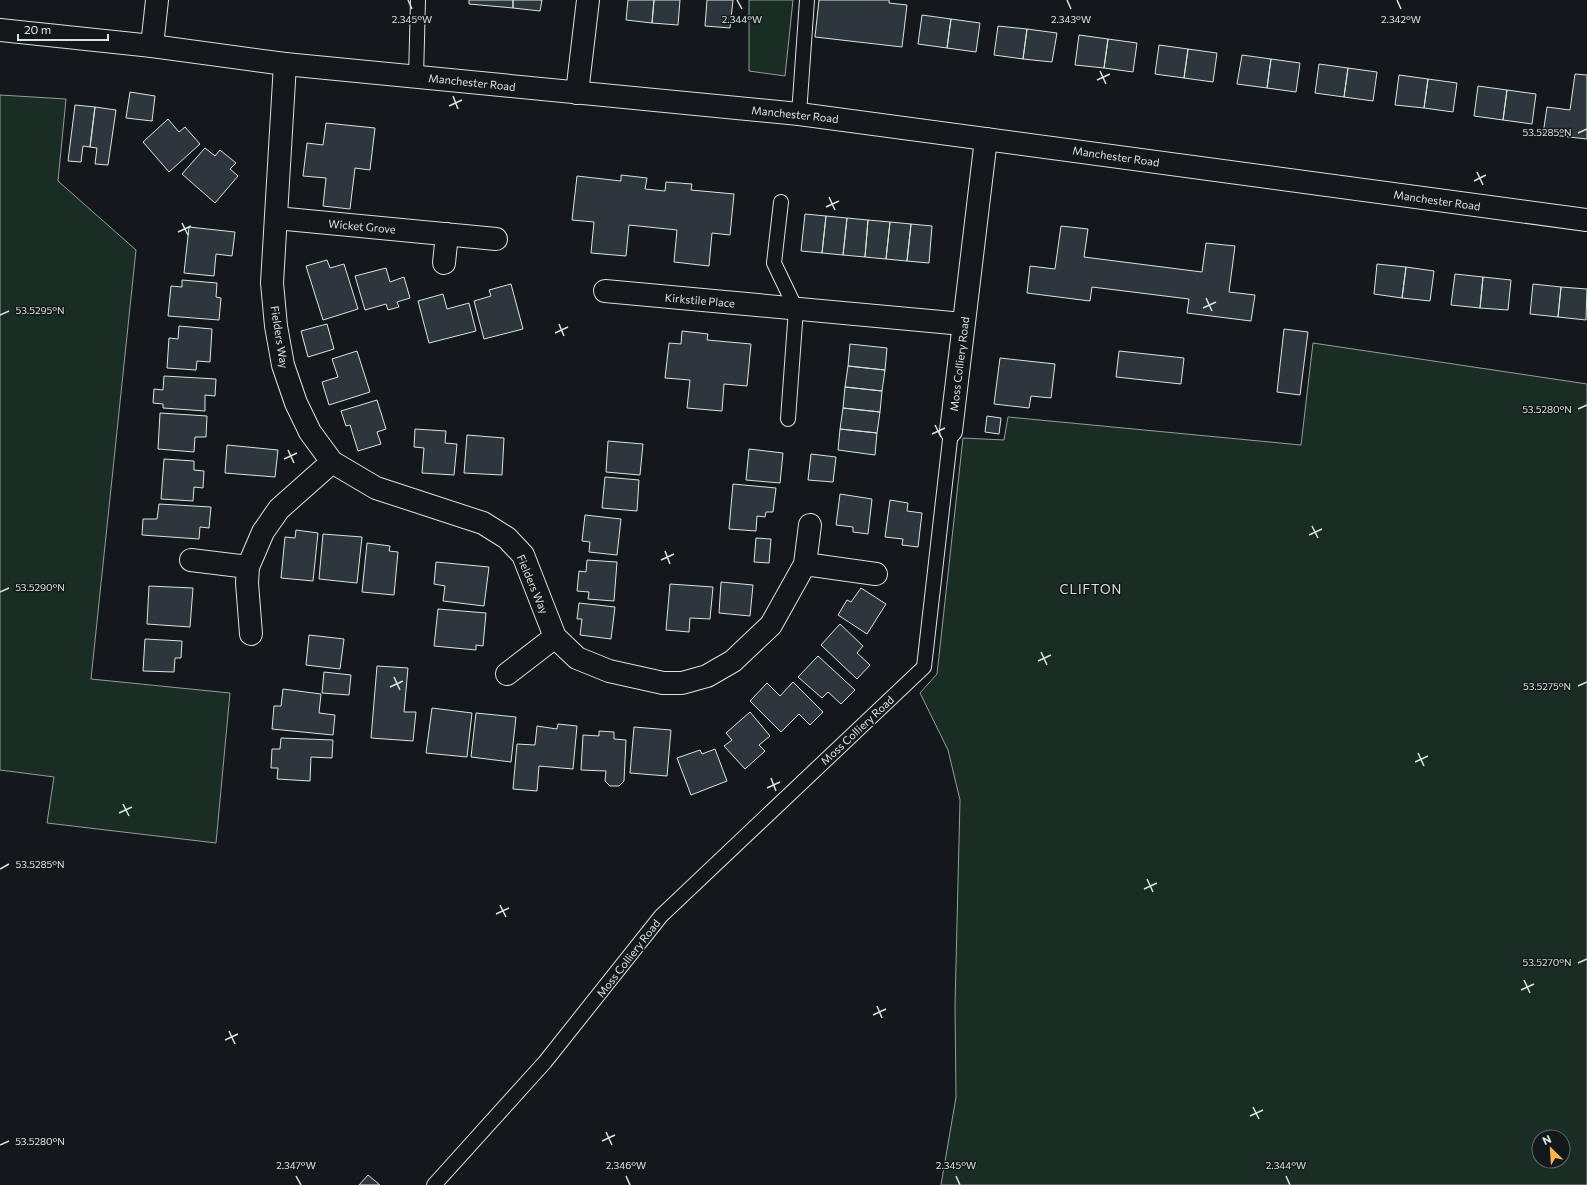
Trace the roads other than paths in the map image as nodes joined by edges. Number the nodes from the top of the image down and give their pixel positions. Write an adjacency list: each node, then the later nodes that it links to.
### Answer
1 (157, 0): 6 (street)
2 (418, 0): 8 (lane)
3 (588, 0): 9 (street)
4 (807, 0): 10 (lane)
5 (0, 30): 6 (street, Manchester Road)
6 (152, 46): 7 (street, Manchester Road)
7 (285, 64): 8 (street, Manchester Road); 13 (street, Fielders Way)
8 (416, 77): 9 (street, Manchester Road)
9 (577, 93): 10 (street, Manchester Road)
10 (799, 114): 11 (street, Manchester Road)
11 (986, 139): 14 (street, Manchester Road); 20 (street, Moss Colliery Road)
12 (781, 202): 19 (lane)
13 (276, 218): 15 (street, Wicket Grove); 23 (street, Fielders Way)
14 (1587, 220)
15 (447, 234): 16 (street, Wicket Grove); 17 (street)
16 (496, 239)
17 (444, 263)
18 (605, 291): 19 (street, Kirkstile Place)
19 (796, 308): 20 (street, Kirkstile Place); 21 (lane)
20 (963, 324): 22 (street, Moss Colliery Road)
21 (788, 419)
22 (951, 431): 32 (lane, Moss Colliery Road)
23 (332, 462): 27 (street); 30 (street, Fielders Way)
24 (810, 525): 26 (street, Fielders Way)
25 (190, 560): 27 (street)
26 (805, 564): 28 (street); 30 (street, Fielders Way)
27 (248, 567): 29 (street)
28 (876, 574)
29 (251, 634)
30 (555, 637): 31 (street)
31 (508, 674)
32 (434, 1185)

